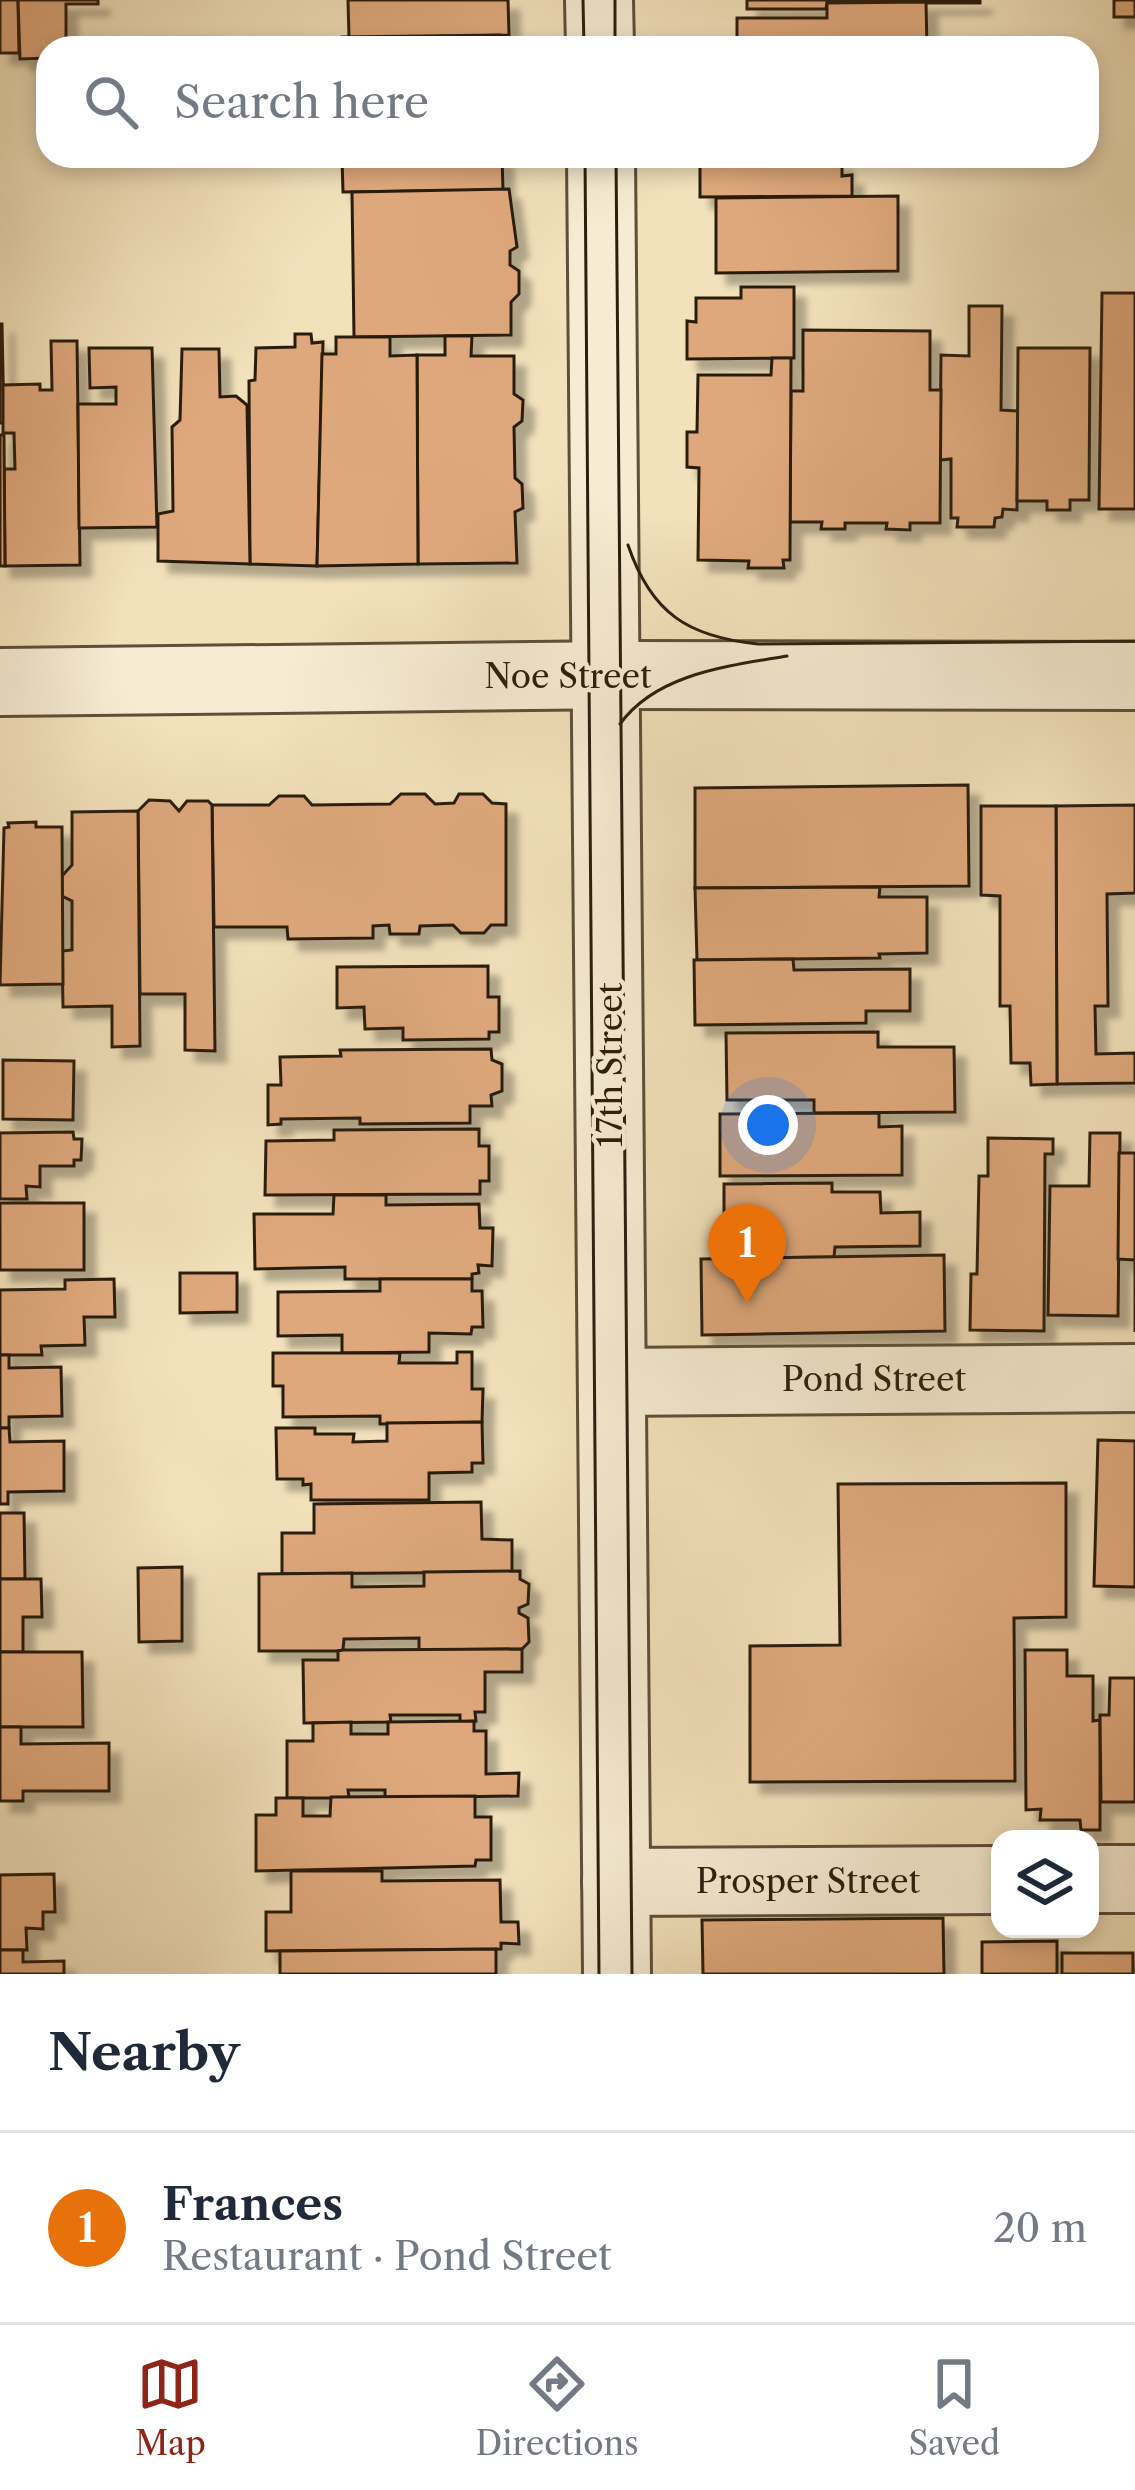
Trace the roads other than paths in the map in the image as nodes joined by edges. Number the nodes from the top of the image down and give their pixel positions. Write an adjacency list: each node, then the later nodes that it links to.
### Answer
1 (599, 0): 2 (street)
2 (600, 36)
3 (601, 168): 4 (street, 17th Street)
4 (608, 676): 5 (street, Noe Street); 6 (street, Noe Street); 8 (street, 17th Street)
5 (1135, 676)
6 (0, 682)
7 (1135, 1378): 8 (street, Pond Street)
8 (612, 1382): 12 (street, 17th Street)
9 (1099, 1879): 10 (street)
10 (1135, 1879)
11 (991, 1880): 12 (street, Prosper Street)
12 (616, 1882): 13 (street, 17th Street)
13 (617, 1974)

